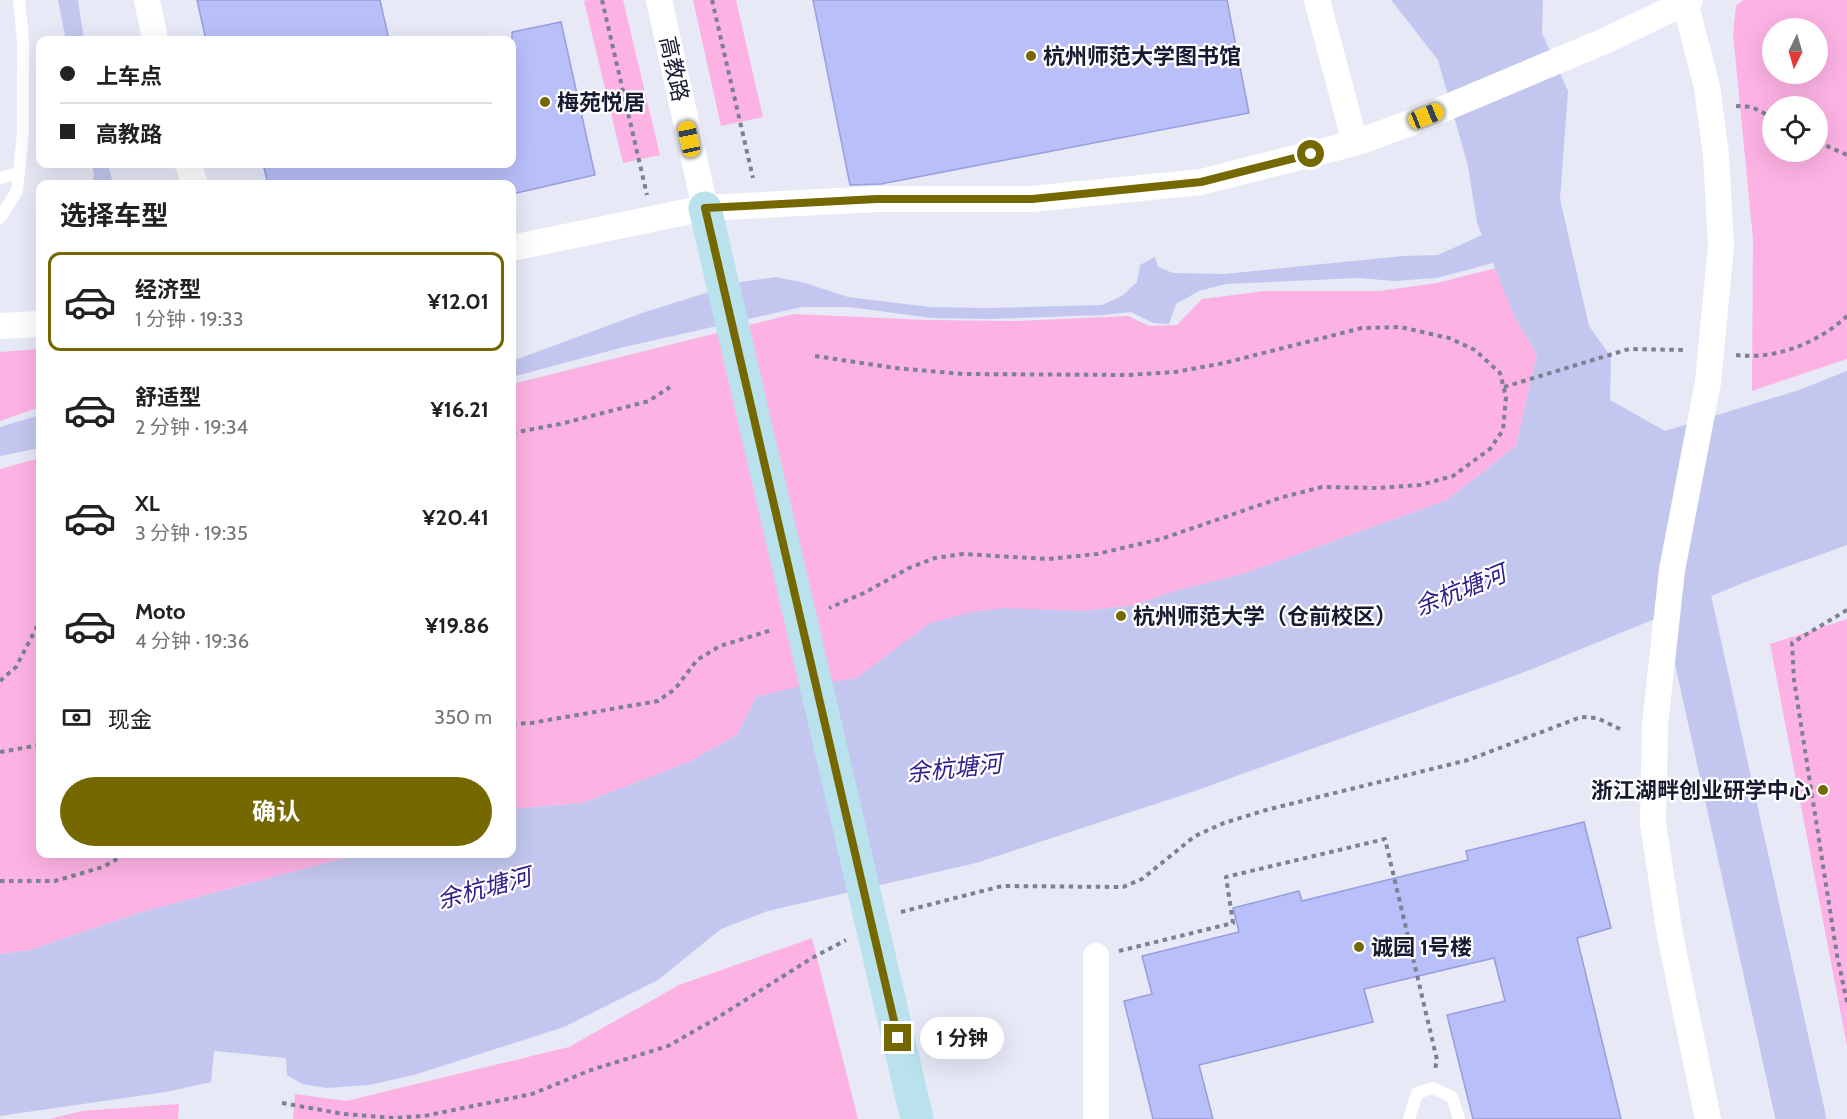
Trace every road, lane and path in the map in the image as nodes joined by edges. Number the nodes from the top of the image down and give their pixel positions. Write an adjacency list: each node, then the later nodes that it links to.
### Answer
1 (19, 0): 14 (lane)
2 (147, 0): 8 (street)
3 (602, 0): 19 (path)
4 (659, 0): 17 (street, 高教路)
5 (712, 0): 16 (path)
6 (1317, 0): 11 (street)
7 (1687, 1): 9 (street); 11 (street)
8 (154, 36)
9 (1708, 104): 10 (path); 51 (street)
10 (1762, 112)
11 (1355, 143): 16 (street)
12 (1828, 146): 13 (path)
13 (1847, 155)
14 (19, 173): 15 (lane); 18 (lane)
15 (0, 177)
16 (760, 205): 17 (street)
17 (705, 208): 19 (street); 47 (street, 高教路)
18 (0, 218)
19 (652, 219): 20 (street)
20 (516, 247)
21 (1847, 316): 25 (path)
22 (36, 324): 23 (street)
23 (0, 326)
24 (1693, 351): 28 (path)
25 (1734, 355)
26 (815, 356): 28 (path)
27 (670, 387): 29 (path)
28 (1504, 387): 30 (path)
29 (516, 432)
30 (823, 610)
31 (1847, 610): 44 (path)
32 (782, 628): 35 (path)
33 (36, 629): 34 (path)
34 (0, 681)
35 (516, 724)
36 (1620, 729): 41 (path)
37 (36, 747): 38 (path)
38 (0, 752)
39 (119, 858): 40 (path)
40 (0, 881)
41 (897, 913)
42 (850, 938): 46 (path)
43 (1096, 956): 45 (path); 48 (street)
44 (1847, 1002)
45 (1433, 1088): 49 (lane); 50 (lane)
46 (282, 1102)
47 (917, 1119)
48 (1096, 1119)
49 (1409, 1119)
50 (1459, 1119)
51 (1708, 1119)

